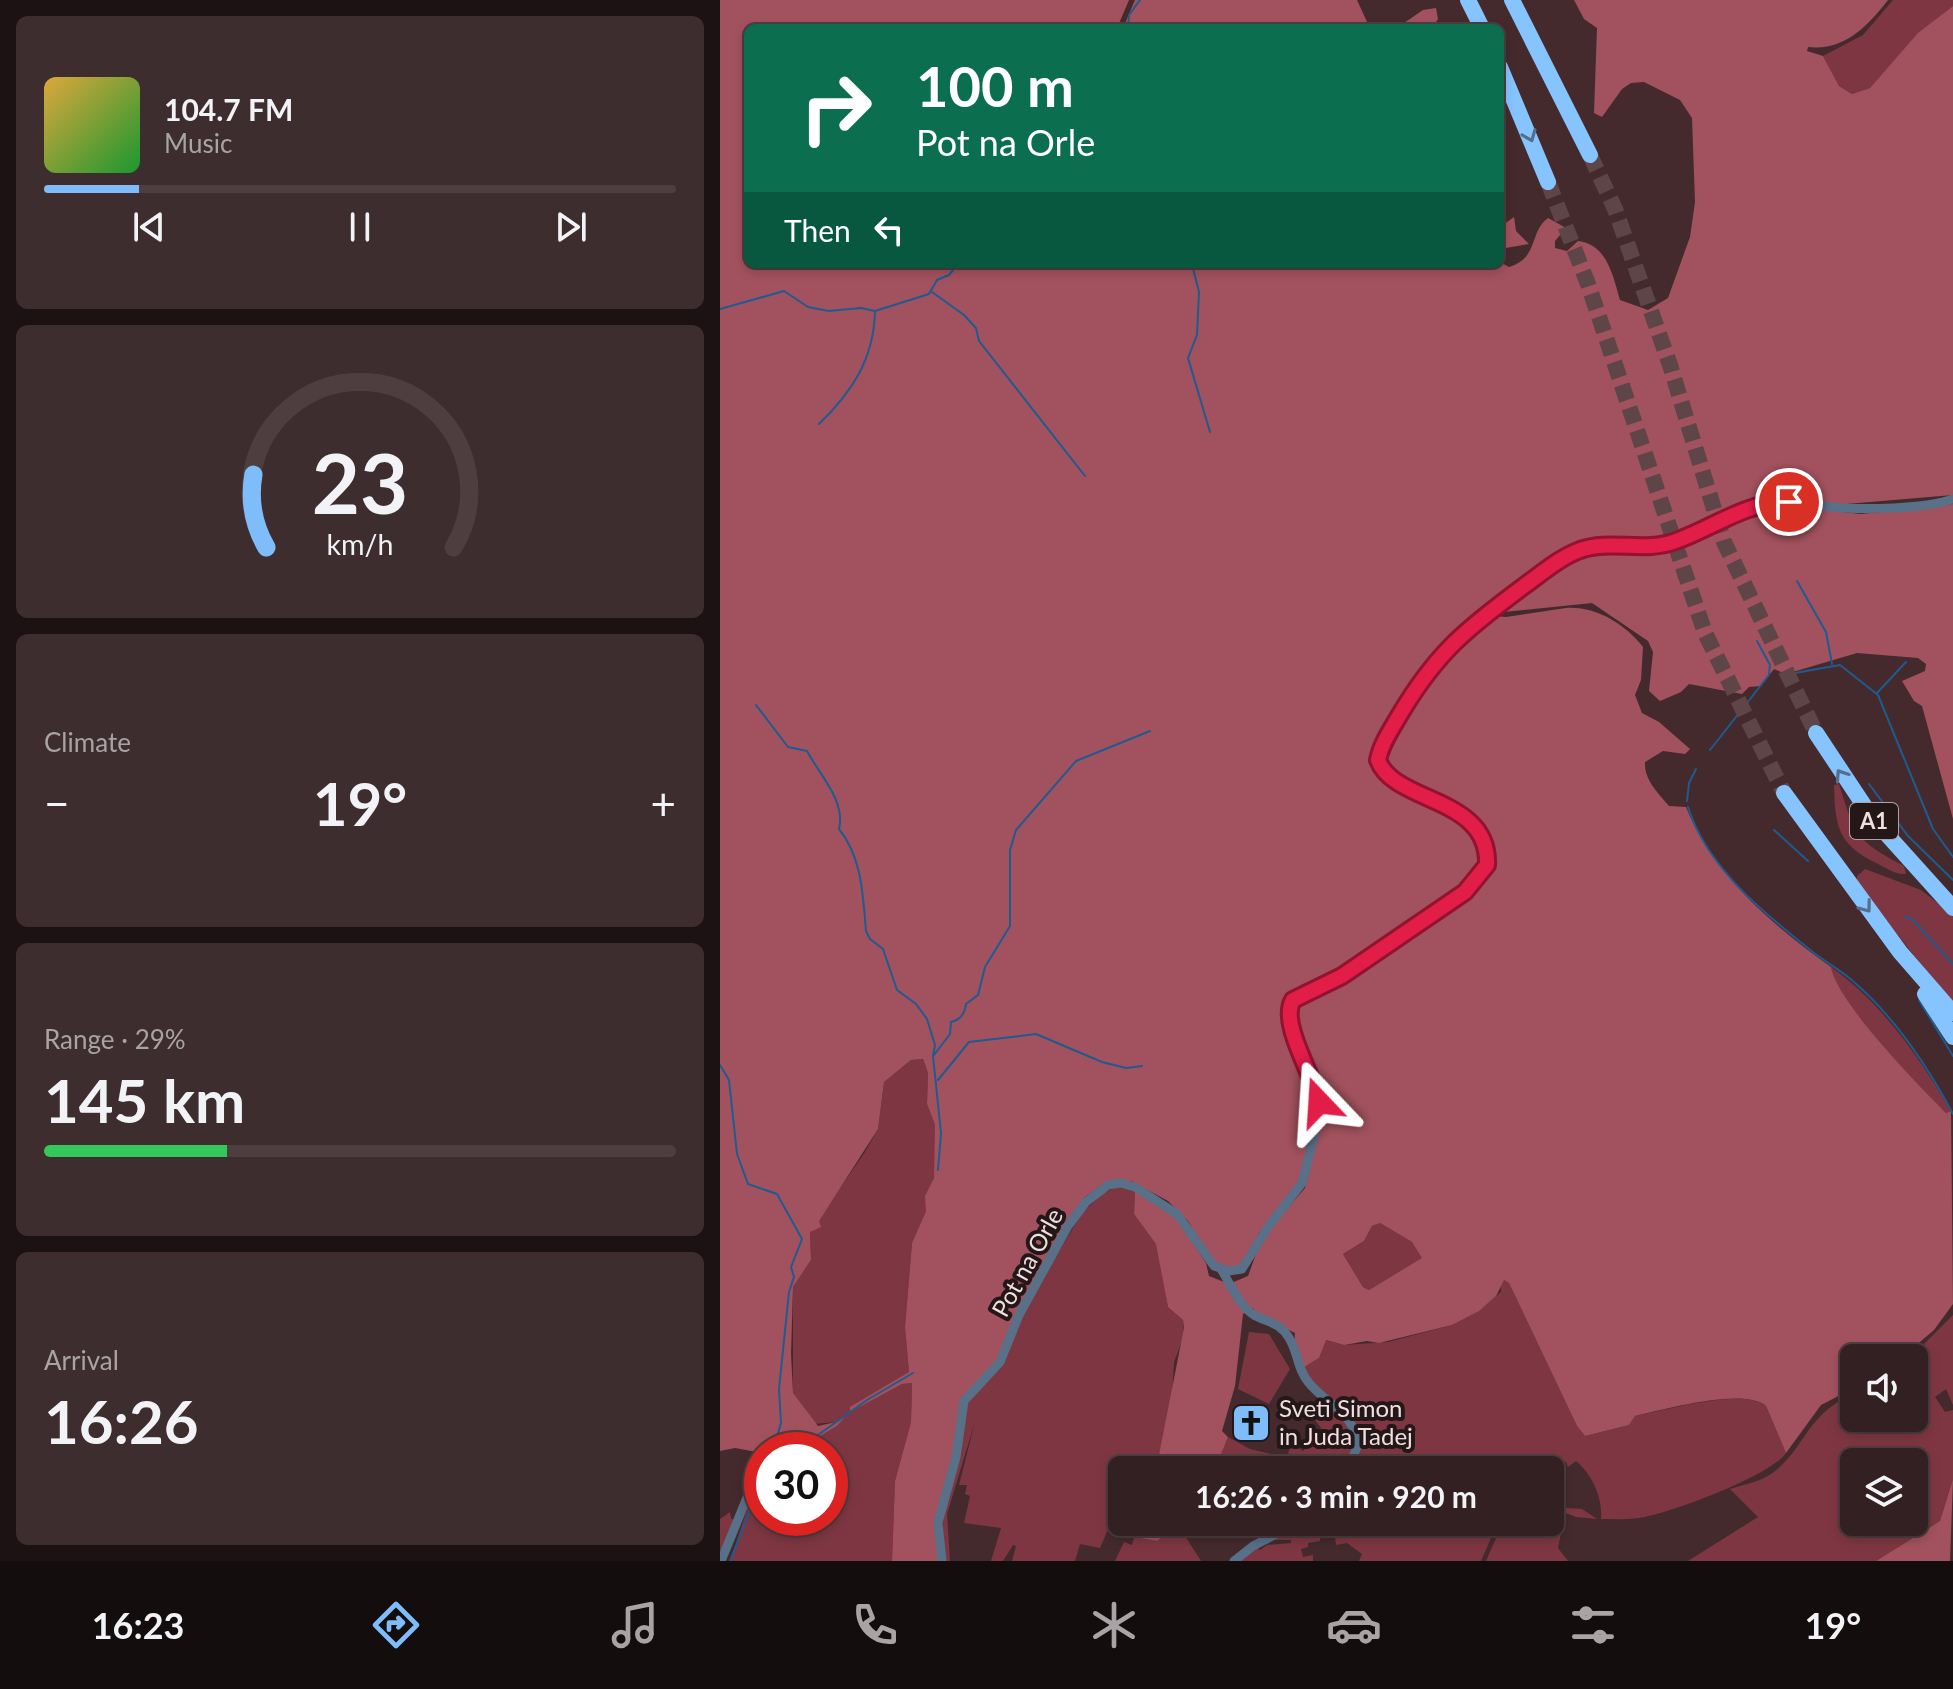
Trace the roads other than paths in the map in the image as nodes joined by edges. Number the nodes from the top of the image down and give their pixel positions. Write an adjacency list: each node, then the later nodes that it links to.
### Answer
1 (1468, 0): 3 (highway)
2 (1514, 4): 5 (highway)
3 (1480, 24)
4 (1504, 77): 6 (highway, one-way to 6)
5 (1590, 155)
6 (1548, 182)
7 (1953, 499): 14 (street)
8 (1816, 733): 10 (highway, A1, one-way to 8)
9 (1784, 793): 11 (highway, A1, one-way to 11)
10 (1950, 904)
11 (1900, 952): 12 (highway); 13 (highway, A1)
12 (1953, 1013)
13 (1953, 1037)
14 (1221, 1269): 15 (street, Pot na Orle); 19 (street, Pot na Orle)
15 (1353, 1456)
16 (744, 1505): 18 (street)
17 (1273, 1536): 20 (street)
18 (721, 1561)
19 (942, 1561)
20 (1234, 1561)

